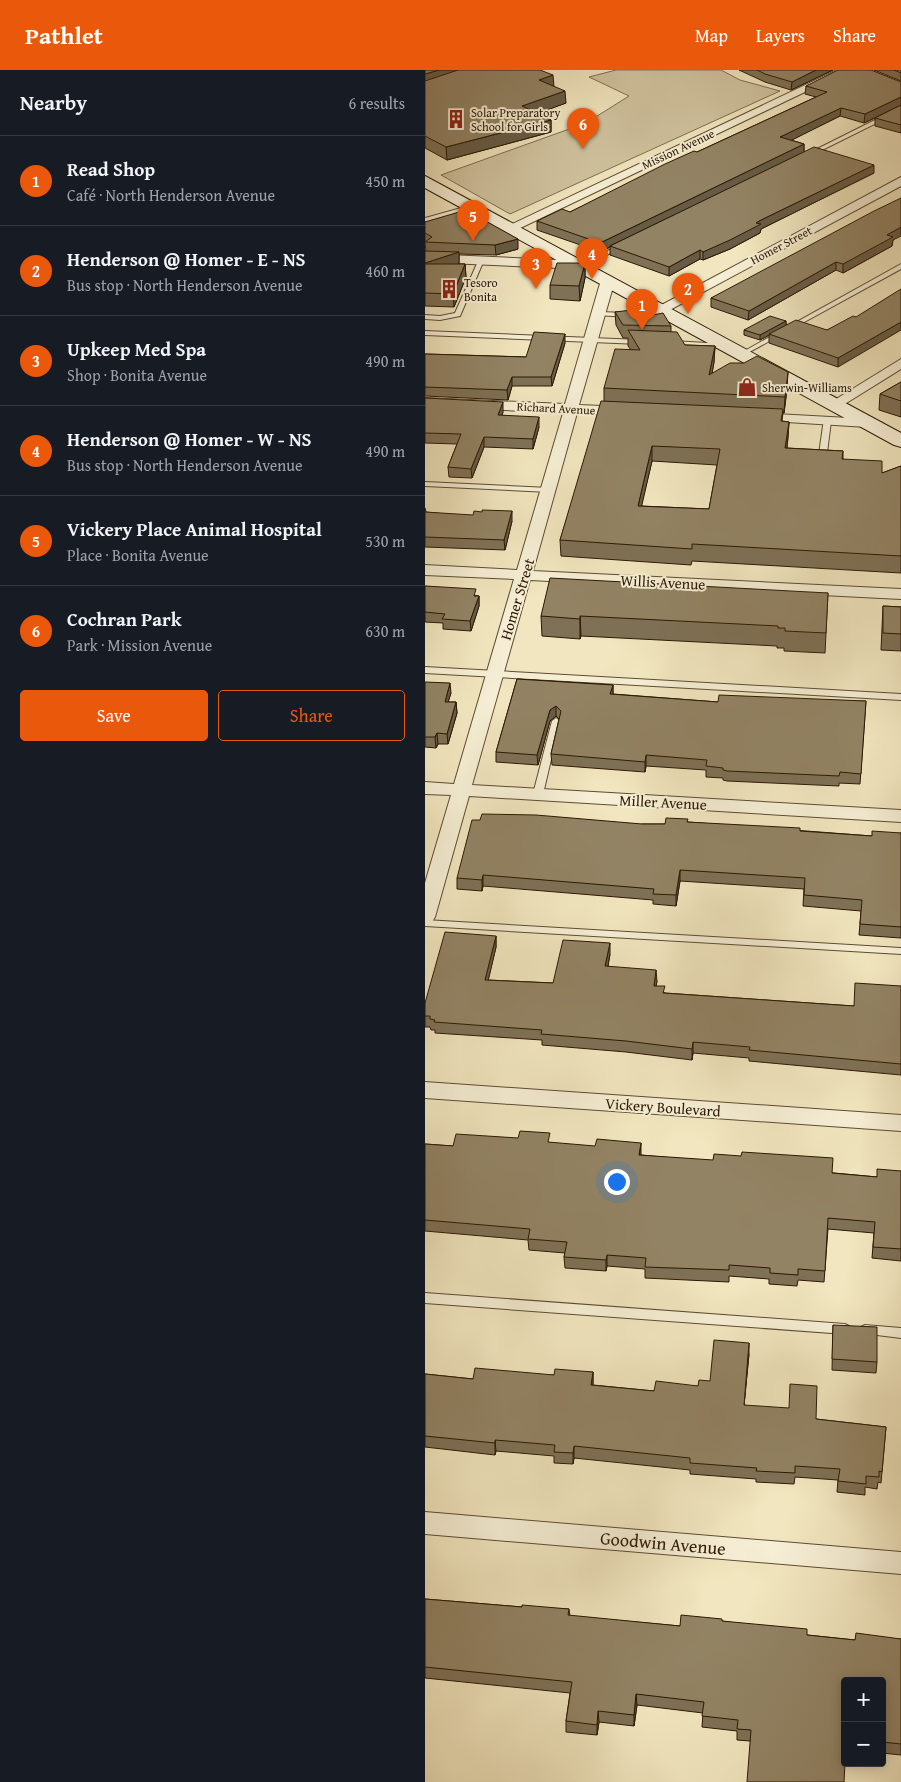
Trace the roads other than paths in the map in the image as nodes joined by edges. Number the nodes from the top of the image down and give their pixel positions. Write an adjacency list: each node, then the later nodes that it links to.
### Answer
1 (846, 70): 8 (street, Mission Avenue)
2 (901, 110): 3 (lane)
3 (806, 156)
4 (425, 181): 6 (street)
5 (901, 181): 15 (street, Homer Street)
6 (471, 207): 7 (lane); 8 (street)
7 (425, 220)
8 (510, 228): 12 (street)
9 (629, 243): 12 (lane)
10 (425, 258): 11 (street)
11 (481, 260): 12 (street); 18 (lane)
12 (581, 265): 14 (street)
13 (901, 266): 23 (lane)
14 (608, 280): 15 (street); 16 (street, Homer Street)
15 (658, 311): 23 (street)
16 (599, 314): 17 (lane); 20 (street, Homer Street)
17 (633, 315)
18 (425, 317)
19 (425, 333): 20 (lane)
20 (591, 340): 21 (lane); 27 (street, Homer Street)
21 (644, 342)
22 (664, 343): 23 (lane)
23 (735, 350): 26 (street)
24 (901, 363): 26 (street)
25 (425, 402): 27 (street, Richard Avenue)
26 (835, 404): 31 (street)
27 (572, 408): 28 (street, Richard Avenue); 35 (street, Homer Street)
28 (637, 411)
29 (747, 417): 30 (street)
30 (827, 421): 31 (street); 33 (lane)
31 (867, 423): 32 (street)
32 (901, 441)
33 (822, 461)
34 (425, 484): 35 (lane)
35 (549, 490): 37 (street, Homer Street)
36 (425, 570): 37 (street, Willis Avenue)
37 (525, 575): 38 (street, Willis Avenue); 40 (street, Homer Street)
38 (901, 594)
39 (425, 670): 40 (lane)
40 (494, 674): 41 (lane); 44 (street, Homer Street)
41 (901, 697)
42 (556, 721): 45 (lane)
43 (425, 788): 44 (street, Miller Avenue)
44 (462, 790): 45 (street, Miller Avenue); 47 (street, Homer Street)
45 (538, 794): 46 (street, Miller Avenue)
46 (901, 816)
47 (425, 917)
48 (425, 923): 49 (lane)
49 (901, 951)
50 (425, 1090): 51 (street, Vickery Boulevard)
51 (901, 1123)
52 (425, 1298): 53 (lane)
53 (901, 1333)
54 (425, 1523): 55 (street, Goodwin Avenue)
55 (901, 1563)

